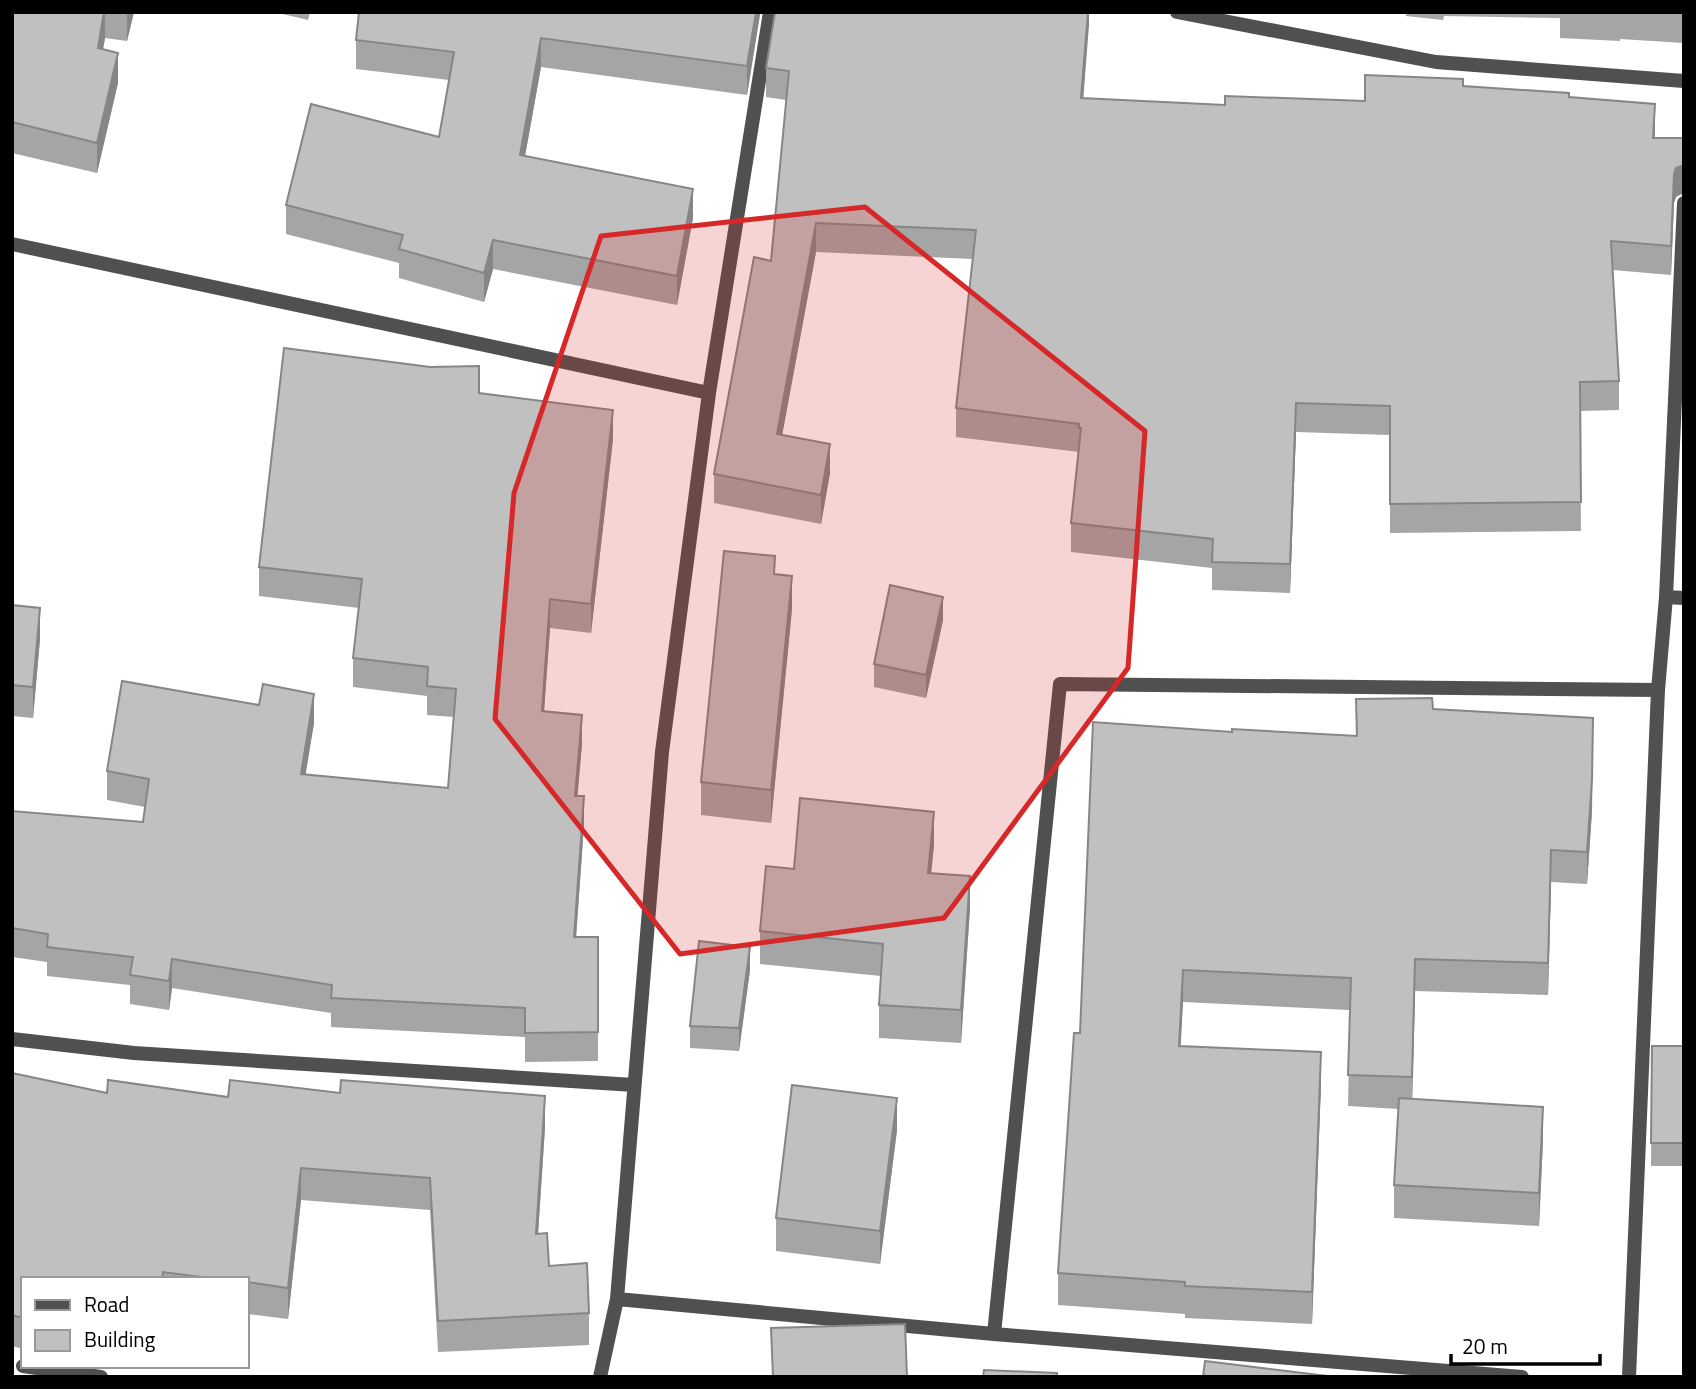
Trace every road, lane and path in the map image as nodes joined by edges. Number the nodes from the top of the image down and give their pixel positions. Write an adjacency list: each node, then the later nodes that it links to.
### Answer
1 (770, 12): 6 (street)
2 (1177, 12): 3 (street)
3 (1684, 81)
4 (1684, 203): 7 (street)
5 (12, 244): 6 (street)
6 (709, 393): 11 (street)
7 (1666, 597): 8 (street); 9 (street)
8 (1684, 598)
9 (1658, 690): 13 (street); 18 (street)
10 (12, 1039): 11 (street)
11 (634, 1085): 12 (street)
12 (617, 1299): 13 (street); 16 (street)
13 (994, 1334): 17 (street)
14 (37, 1368): 15 (street)
15 (101, 1377)
16 (600, 1377)
17 (1522, 1377)
18 (1629, 1377)

